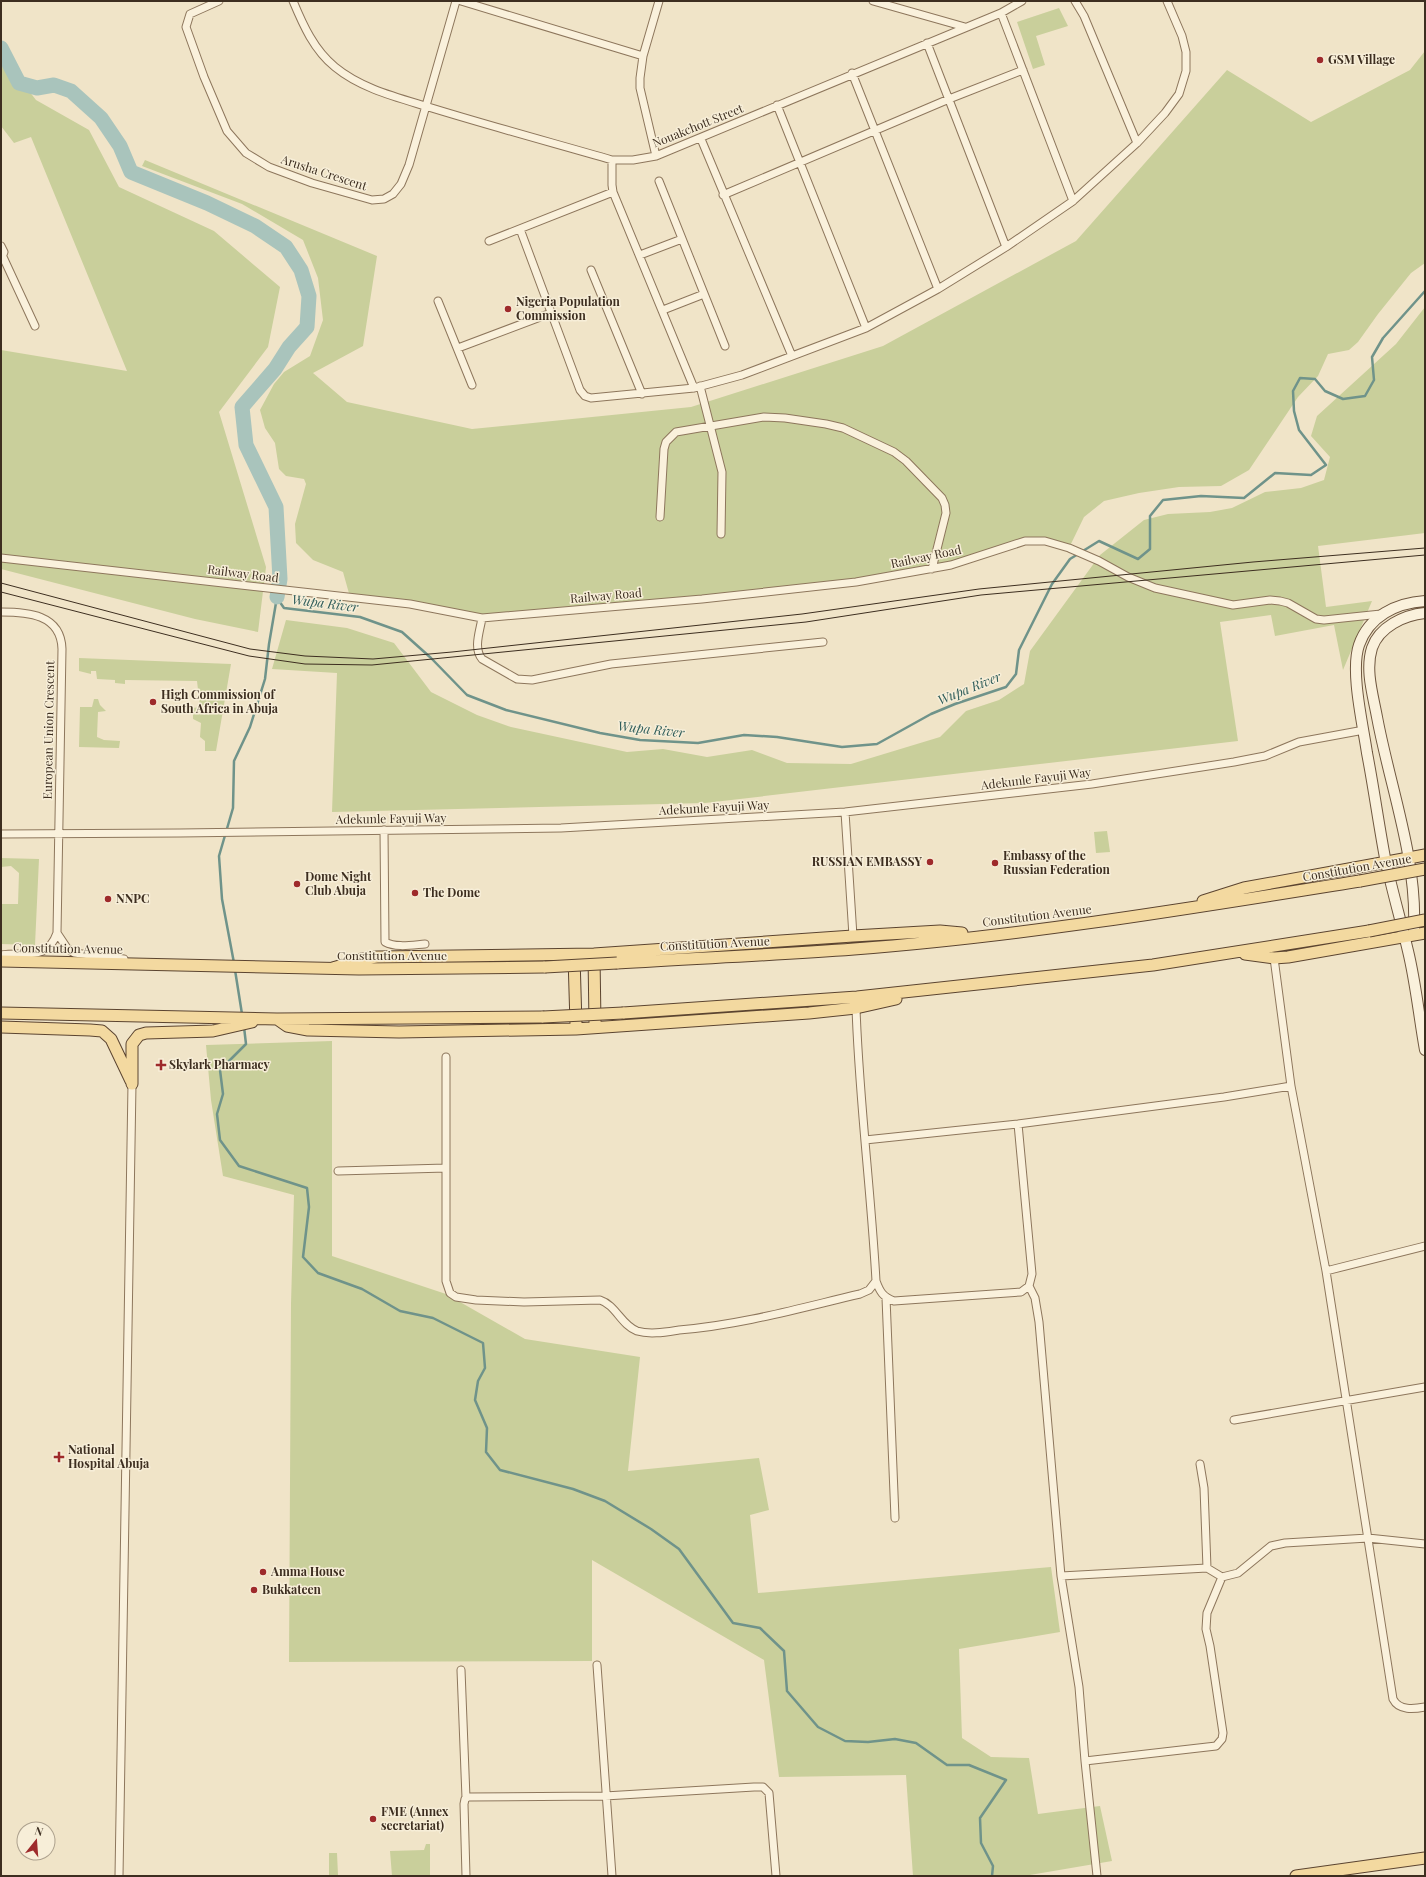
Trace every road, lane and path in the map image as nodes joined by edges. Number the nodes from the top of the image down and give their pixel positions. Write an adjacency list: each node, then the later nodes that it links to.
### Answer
1 (218, 1): 18 (street, Arusha Crescent)
2 (293, 1): 18 (street, Nouakchott Street)
3 (456, 1): 18 (street, Arusha Crescent)
4 (460, 1): 13 (street)
5 (659, 1): 13 (street)
6 (1022, 1): 10 (street, Nouakchott Street)
7 (1075, 1): 21 (street)
8 (1167, 1): 21 (street)
9 (876, 2): 11 (street)
10 (1001, 12): 11 (street, Nouakchott Street); 14 (street)
11 (965, 27): 12 (street, Nouakchott Street)
12 (926, 43): 15 (street, Nouakchott Street); 16 (street)
13 (644, 56): 22 (street)
14 (1023, 70): 16 (street); 28 (street)
15 (852, 73): 17 (street, Nouakchott Street); 19 (street)
16 (949, 98): 19 (street); 33 (street)
17 (776, 105): 20 (street, Nouakchott Street); 24 (street)
18 (426, 106): 23 (street, Nouakchott Street)
19 (874, 130): 24 (street); 37 (street)
20 (701, 139): 22 (street, Nouakchott Street); 27 (street)
21 (1137, 143): 28 (street)
22 (656, 156): 23 (street, Nouakchott Street)
23 (612, 160): 26 (street)
24 (800, 164): 27 (street); 43 (street)
25 (659, 181): 30 (street)
26 (613, 192): 29 (street); 34 (street)
27 (724, 195): 46 (street)
28 (1073, 201): 33 (street)
29 (520, 229): 31 (street); 41 (street)
30 (682, 239): 34 (street); 38 (street)
31 (489, 241)
32 (1, 246): 35 (street)
33 (1006, 246): 37 (street)
34 (640, 255): 40 (street)
35 (2, 259): 42 (street)
36 (590, 270): 49 (street)
37 (938, 289): 43 (street)
38 (704, 294): 40 (street); 44 (street)
39 (438, 301): 45 (street)
40 (663, 310): 48 (street)
41 (551, 313): 45 (street); 49 (street)
42 (35, 326)
43 (866, 328): 46 (street)
44 (725, 346)
45 (458, 348): 47 (street)
46 (792, 356): 48 (street)
47 (472, 385)
48 (697, 387): 49 (street); 50 (street)
49 (642, 394)
50 (710, 425): 51 (street); 52 (street); 54 (street)
51 (660, 517)
52 (721, 534)
53 (1, 558): 59 (street, Railway Road)
54 (932, 569): 58 (street, Railway Road); 59 (street, Railway Road)
55 (1425, 601): 58 (street)
56 (1, 612): 65 (street, European Union Crescent)
57 (1425, 613): 67 (street)
58 (1381, 614): 61 (street)
59 (482, 618): 60 (street)
60 (823, 642)
61 (1364, 730): 62 (street, Adekunle Fayuji Way); 68 (street)
62 (845, 812): 63 (street, Adekunle Fayuji Way); 74 (street)
63 (384, 830): 65 (street, Adekunle Fayuji Way); 77 (street)
64 (1, 834): 65 (street)
65 (58, 834): 72 (street, European Union Crescent)
66 (1425, 855): 67 (main road)
67 (1409, 858): 68 (main road); 76 (street)
68 (1386, 863): 70 (main road); 76 (street)
69 (1425, 869): 70 (main road, Constitution Avenue, bridge)
70 (1172, 911): 75 (main road, Constitution Avenue)
71 (1425, 920): 78 (main road, bridge)
72 (56, 933): 79 (street); 84 (street)
73 (1425, 933): 76 (main road)
74 (853, 936): 75 (main road); 80 (main road)
75 (980, 936): 85 (main road, Constitution Avenue, bridge)
76 (1409, 937): 82 (main road); 94 (street)
77 (425, 944)
78 (1232, 953): 82 (main road); 86 (main road)
79 (1, 954)
80 (594, 954): 81 (main road); 92 (main road)
81 (574, 955): 85 (main road); 93 (main road)
82 (1274, 958): 97 (street)
83 (1, 961): 84 (main road, Constitution Avenue)
84 (140, 964): 85 (main road, Constitution Avenue)
85 (333, 968)
86 (956, 986): 87 (main road); 90 (main road, bridge)
87 (856, 1008): 92 (main road); 99 (street)
88 (1, 1013): 89 (main road)
89 (266, 1018): 90 (main road); 96 (main road)
90 (278, 1019): 93 (main road)
91 (1, 1027): 96 (main road)
92 (595, 1028): 93 (main road)
93 (576, 1029)
94 (1425, 1050)
95 (446, 1057): 100 (street)
96 (132, 1084): 124 (street)
97 (1292, 1086): 98 (street); 103 (street)
98 (1018, 1124): 99 (street); 105 (street)
99 (865, 1140): 104 (street)
100 (446, 1168): 101 (street); 104 (street)
101 (338, 1171)
102 (1425, 1246): 103 (street)
103 (1326, 1271): 108 (street)
104 (876, 1281): 106 (street)
105 (1029, 1286): 106 (street); 115 (street)
106 (886, 1298): 111 (street)
107 (1425, 1387): 108 (street)
108 (1346, 1400): 109 (street); 112 (street)
109 (1234, 1420)
110 (1200, 1464): 114 (street)
111 (895, 1518)
112 (1368, 1538): 113 (street); 116 (street); 119 (street)
113 (1425, 1544)
114 (1207, 1568): 115 (street); 116 (street)
115 (1061, 1576): 120 (street)
116 (1222, 1577): 120 (street)
117 (597, 1665): 121 (street)
118 (460, 1670): 122 (street)
119 (1425, 1707)
120 (1085, 1761): 128 (street)
121 (605, 1796): 122 (street); 126 (street); 127 (street)
122 (466, 1798): 125 (street)
123 (1425, 1858): 129 (main road)
124 (119, 1876)
125 (466, 1876)
126 (612, 1876)
127 (776, 1876)
128 (1097, 1876)
129 (1296, 1876)

